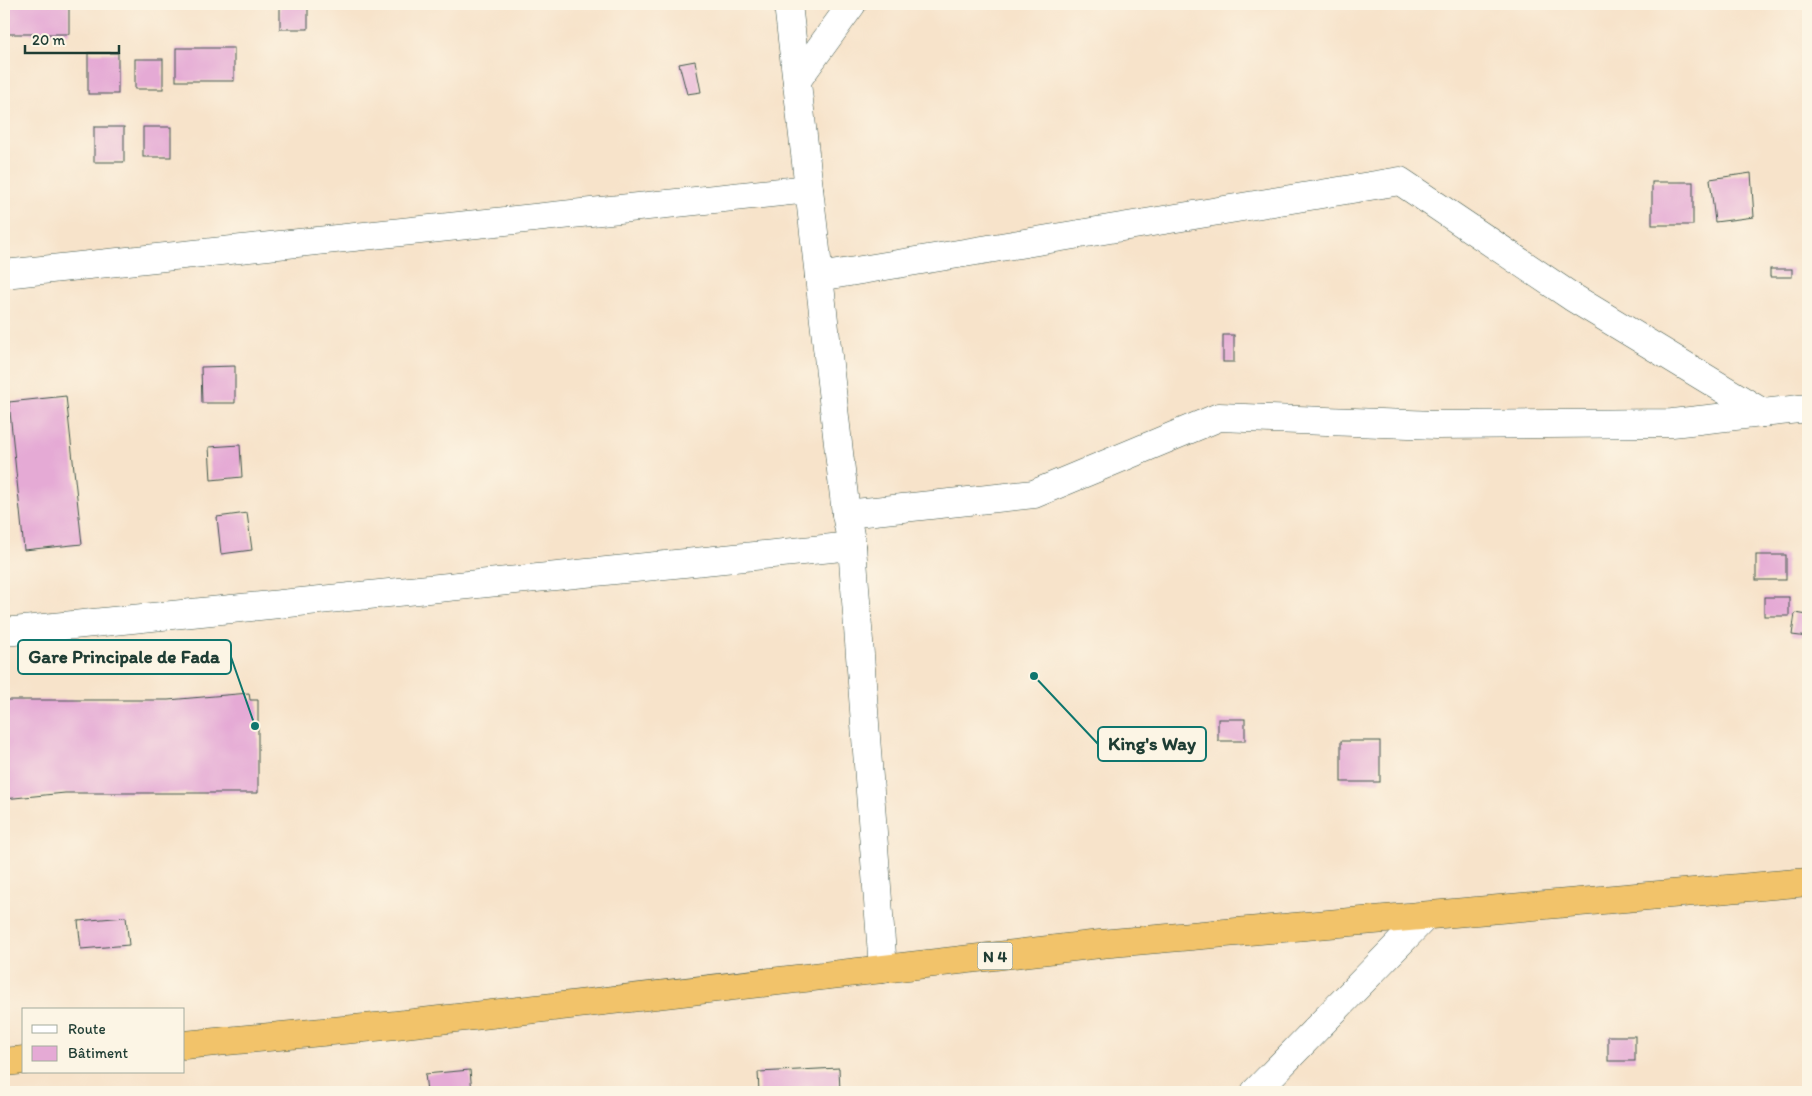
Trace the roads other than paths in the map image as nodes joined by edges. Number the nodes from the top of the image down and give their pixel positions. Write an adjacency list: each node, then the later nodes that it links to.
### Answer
1 (788, 4): 3 (street)
2 (852, 4): 3 (street)
3 (797, 80): 4 (street)
4 (809, 189): 5 (street); 6 (street)
5 (4, 274)
6 (819, 278): 8 (street); 9 (street)
7 (1808, 408): 8 (street)
8 (1763, 413): 9 (street)
9 (846, 514): 10 (street)
10 (852, 546): 11 (street); 14 (street)
11 (4, 632)
12 (1808, 882): 13 (highway, N 4)
13 (1426, 916): 14 (highway, N 4); 18 (street)
14 (883, 969): 15 (highway, N 4)
15 (185, 1045)
16 (22, 1060): 17 (highway)
17 (4, 1062)
18 (1255, 1092)

